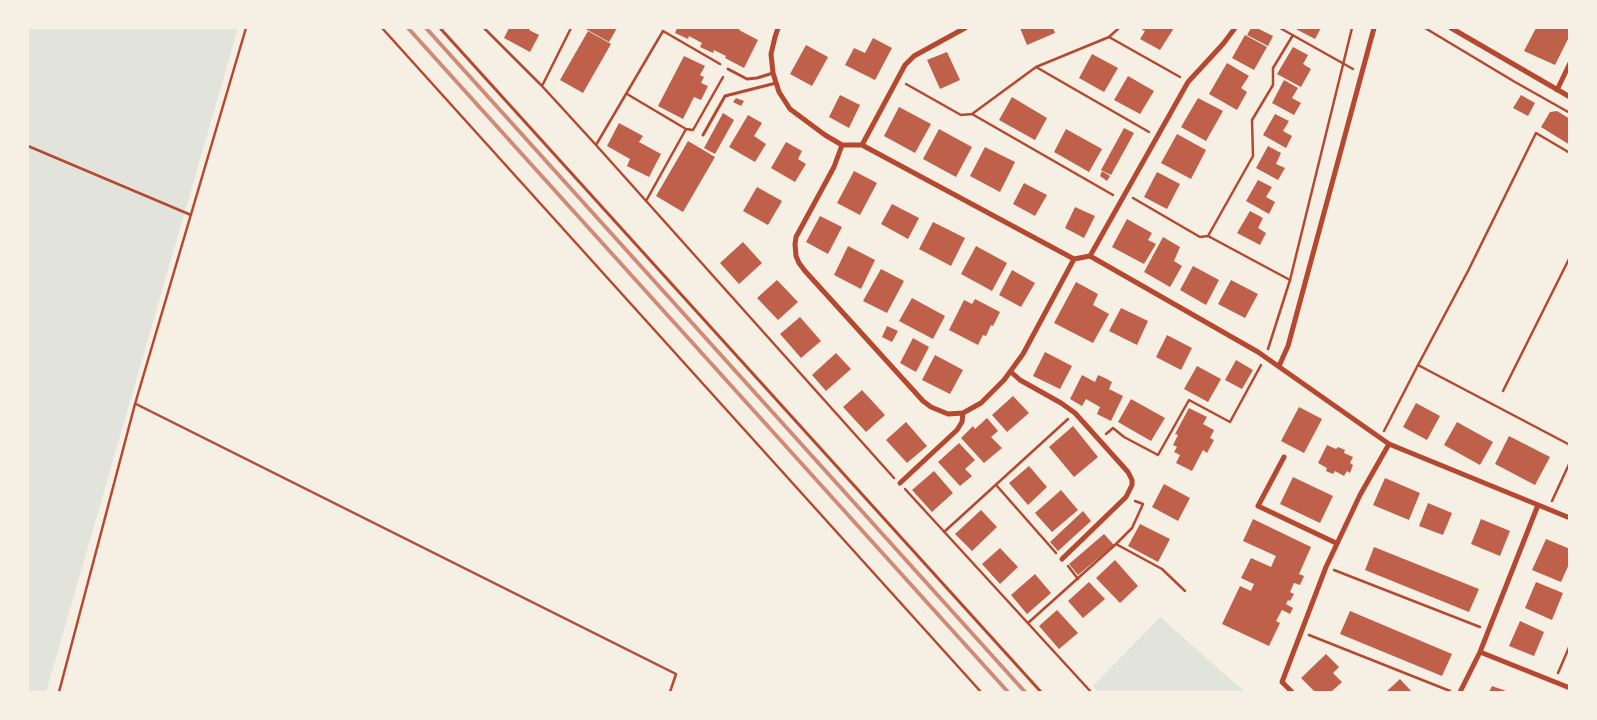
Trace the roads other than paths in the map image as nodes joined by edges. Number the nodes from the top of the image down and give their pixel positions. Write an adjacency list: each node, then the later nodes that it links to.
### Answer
1 (440, 28): 30 (lane)
2 (778, 28): 9 (street)
3 (965, 28): 15 (street)
4 (1235, 28): 16 (street)
5 (1374, 28): 18 (street)
6 (1451, 28): 11 (street)
7 (1570, 63): 11 (street)
8 (728, 69): 9 (lane)
9 (773, 72): 10 (street)
10 (776, 83): 13 (lane); 14 (street)
11 (1557, 90): 12 (street)
12 (1570, 98)
13 (703, 135)
14 (842, 144): 15 (street); 20 (street)
15 (862, 145): 17 (street)
16 (1090, 256): 17 (street); 18 (street)
17 (1074, 259): 19 (street)
18 (1279, 366): 21 (street)
19 (1011, 372): 20 (street); 27 (street)
20 (963, 413): 23 (street)
21 (1389, 444): 24 (street); 26 (street)
22 (1284, 457): 26 (street)
23 (900, 483)
24 (1538, 505): 25 (street); 28 (street)
25 (1570, 518)
26 (1336, 543): 31 (street)
27 (1062, 559)
28 (1480, 652): 29 (street); 32 (street)
29 (1570, 688)
30 (1041, 692)
31 (1292, 692)
32 (1460, 692)

